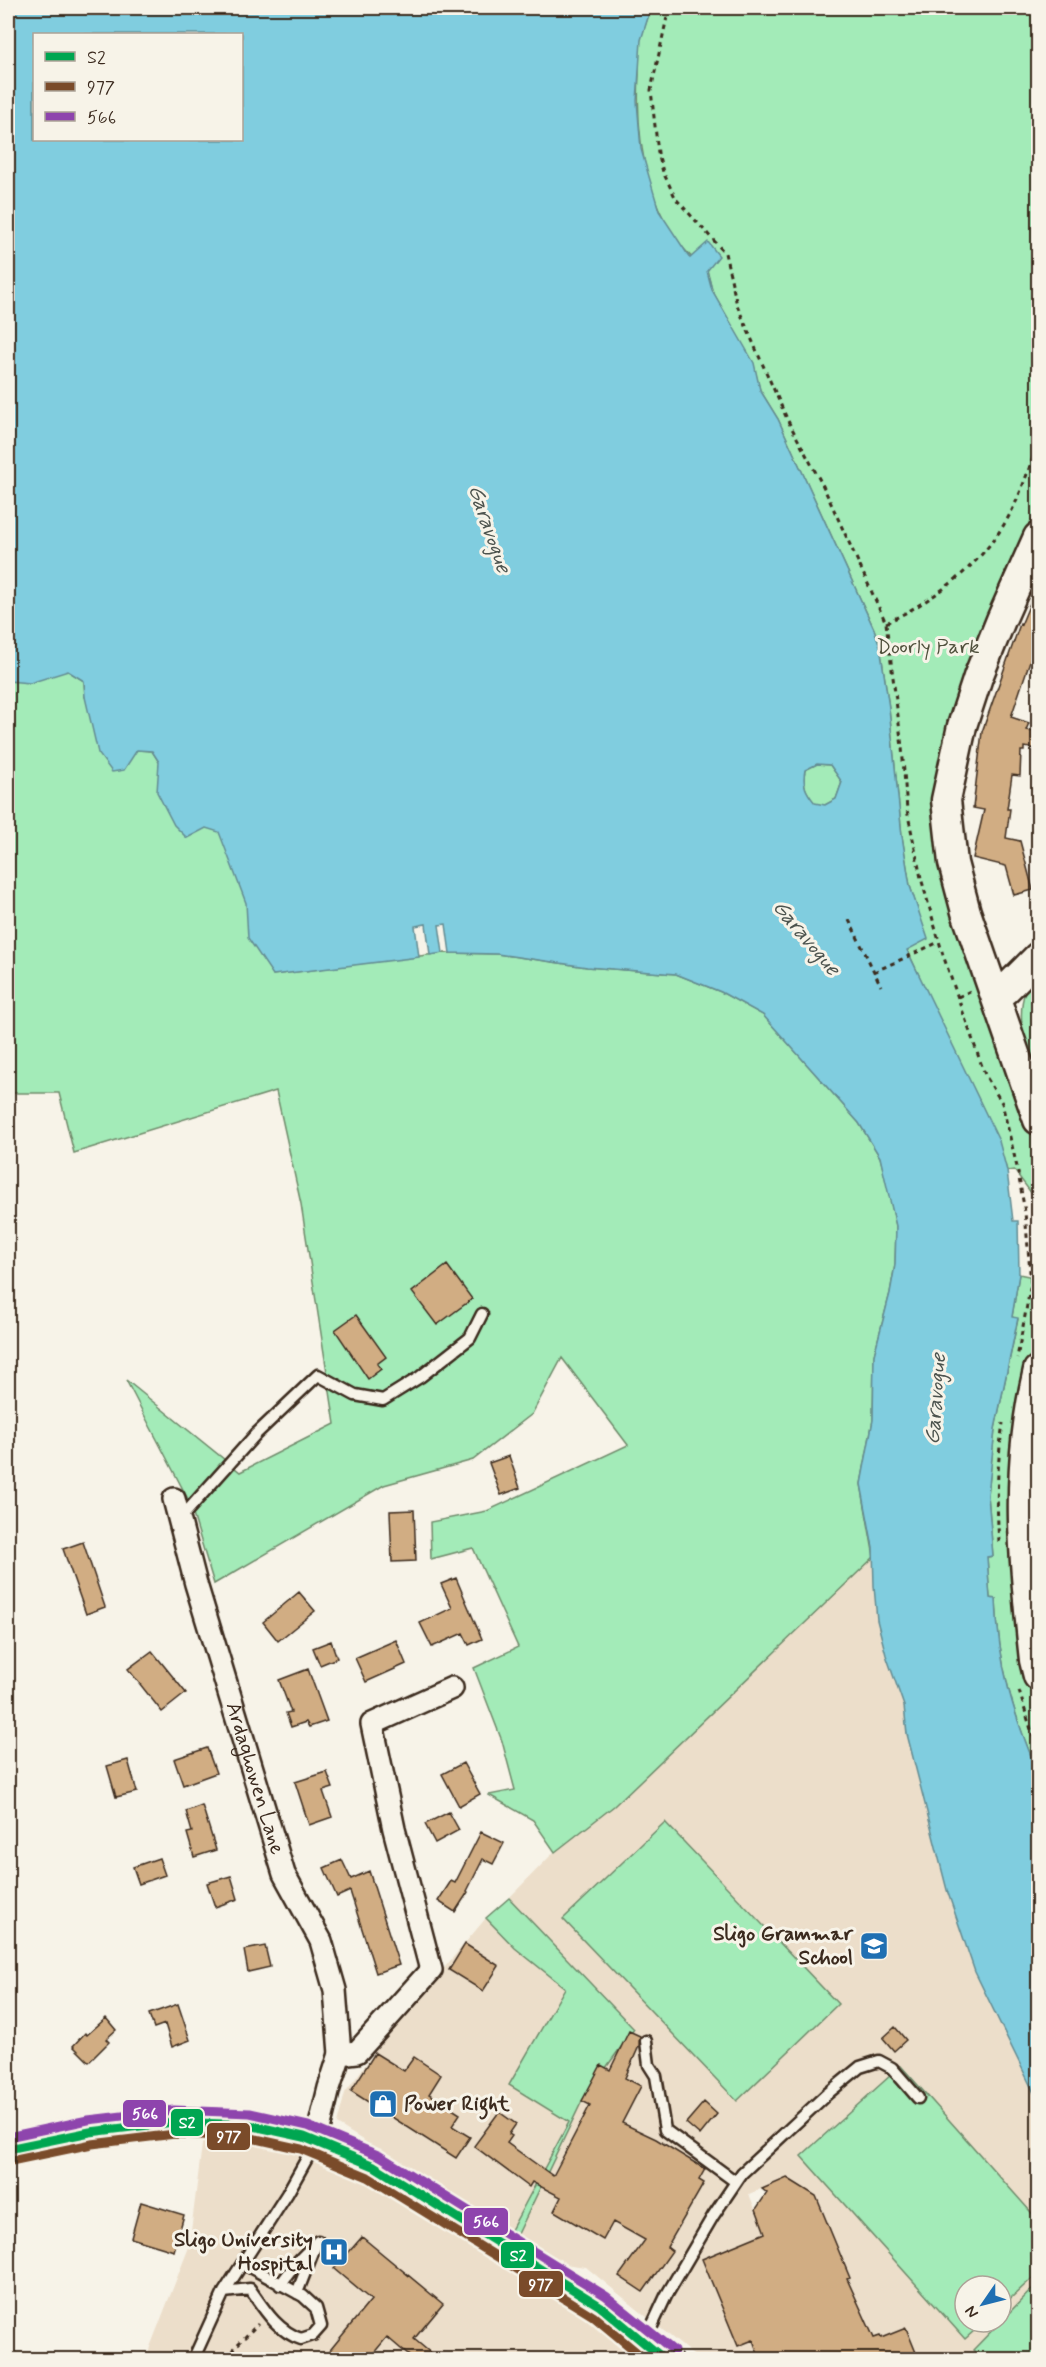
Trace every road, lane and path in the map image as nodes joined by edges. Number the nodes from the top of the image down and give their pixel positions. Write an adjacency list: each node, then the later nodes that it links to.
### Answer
1 (669, 8): 4 (path)
2 (1038, 444): 4 (path)
3 (1038, 537): 10 (street)
4 (886, 623): 6 (path)
5 (849, 920): 8 (path)
6 (939, 942): 8 (path); 13 (path)
7 (1038, 957): 10 (street)
8 (874, 972): 9 (path)
9 (880, 986)
10 (995, 994): 11 (street)
11 (1038, 1120)
12 (482, 1314): 15 (lane)
13 (1027, 1368): 17 (street)
14 (1004, 1418): 16 (path)
15 (177, 1509): 20 (street, Ardaghowen Lane)
16 (999, 1549)
17 (1038, 1676)
18 (452, 1688): 20 (street)
19 (646, 2041): 24 (lane)
20 (340, 2054): 22 (street, Ardaghowen Lane)
21 (918, 2098): 24 (lane)
22 (316, 2141): 23 (street); 25 (lane); 30 (street)
23 (8, 2149)
24 (736, 2182): 30 (lane)
25 (244, 2264): 26 (lane); 27 (lane)
26 (280, 2285): 28 (lane); 28 (lane)
27 (224, 2292): 29 (lane); 31 (lane)
28 (297, 2293): 29 (lane)
29 (270, 2316): 32 (path)
30 (642, 2340): 33 (street)
31 (193, 2360)
32 (230, 2360)
33 (666, 2360)

